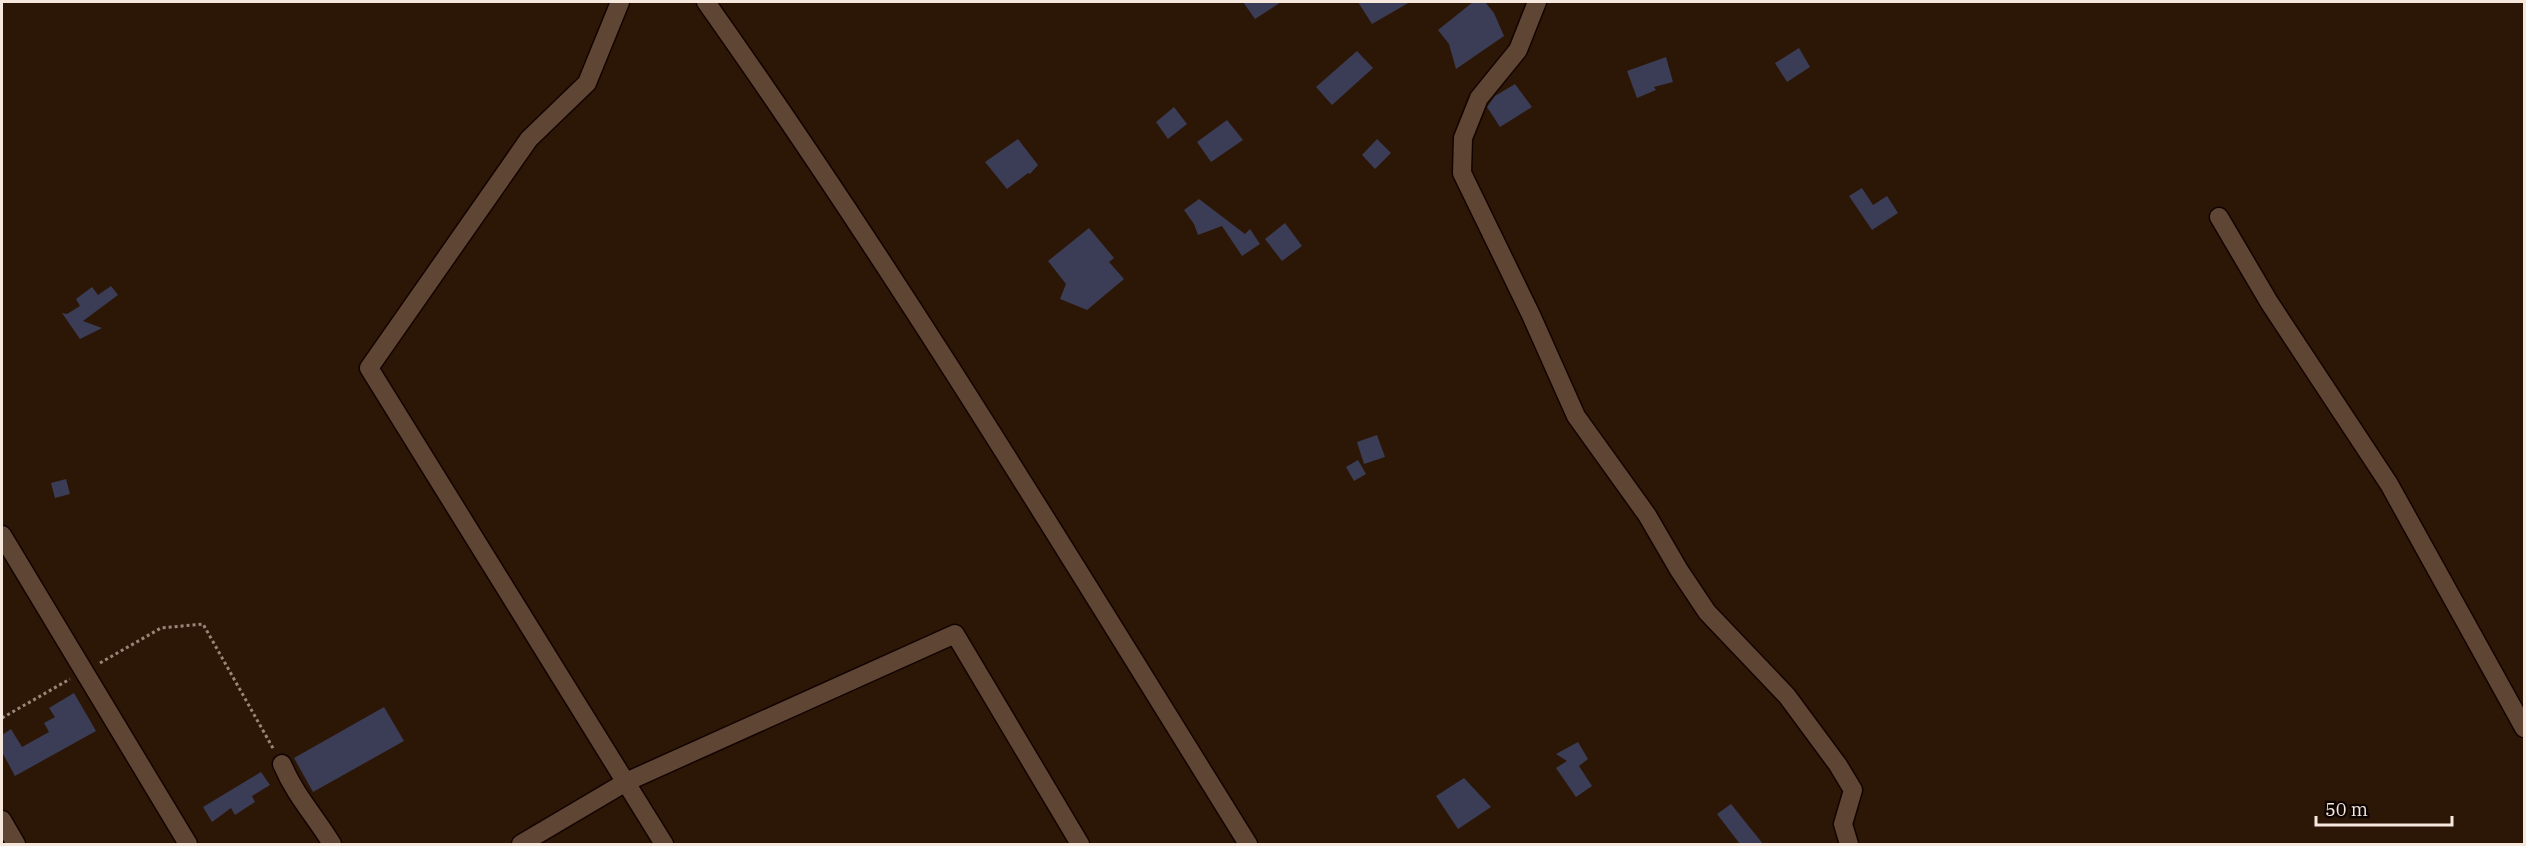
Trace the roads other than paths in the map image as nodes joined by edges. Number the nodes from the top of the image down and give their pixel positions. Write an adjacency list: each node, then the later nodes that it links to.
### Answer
1 (620, 2): 8 (street)
2 (706, 2): 16 (street)
3 (1537, 2): 17 (street)
4 (2219, 217): 6 (street)
5 (2, 535): 11 (street)
6 (2524, 728)
7 (282, 764): 12 (street)
8 (626, 782): 13 (street); 14 (street); 15 (street)
9 (2, 820): 10 (street)
10 (16, 844)
11 (188, 844)
12 (332, 844)
13 (520, 844)
14 (664, 844)
15 (1080, 844)
16 (1248, 844)
17 (1849, 844)

